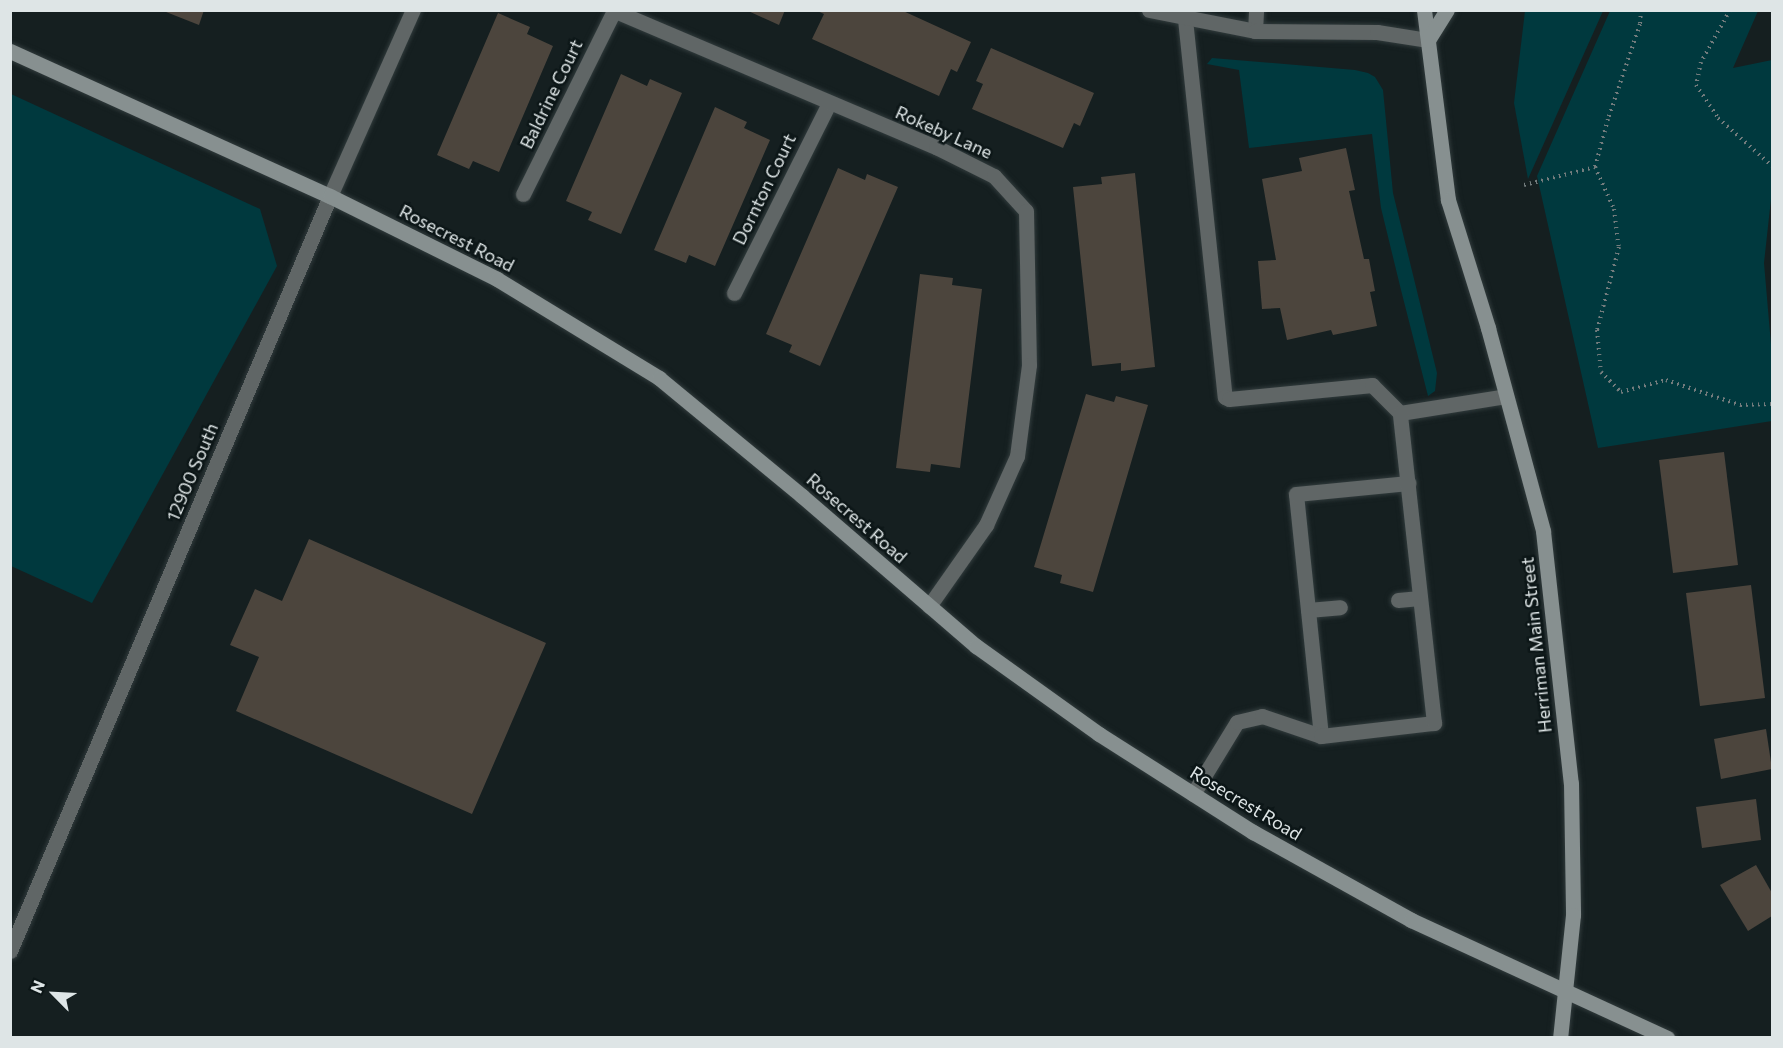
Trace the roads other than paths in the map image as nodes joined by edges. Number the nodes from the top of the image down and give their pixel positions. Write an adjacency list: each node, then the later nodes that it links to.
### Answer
1 (413, 10): 13 (street, 12900 South)
2 (1149, 10): 7 (street)
3 (1256, 10): 8 (street)
4 (1424, 10): 9 (main road)
5 (1447, 10): 9 (main road)
6 (614, 11): 11 (street, Rokeby Lane); 12 (street, Baldrine Court)
7 (1185, 19): 8 (street); 16 (street)
8 (1255, 31): 9 (street)
9 (1428, 40): 15 (main road, Herriman Main Street)
10 (10, 51): 13 (main road, Rosecrest Road)
11 (829, 103): 14 (street, Dornton Court); 20 (street, Rokeby Lane)
12 (523, 194)
13 (330, 196): 20 (main road, Rosecrest Road); 25 (street, 12900 South)
14 (734, 293)
15 (1506, 396): 16 (street); 26 (main road, Herriman Main Street)
16 (1400, 413): 17 (street)
17 (1408, 483): 18 (street); 22 (street)
18 (1420, 598): 19 (street); 23 (street)
19 (1398, 600)
20 (929, 606): 24 (main road, Rosecrest Road)
21 (1340, 607): 22 (street)
22 (1308, 610): 23 (street)
23 (1321, 736): 24 (street)
24 (1193, 794): 26 (main road, Rosecrest Road)
25 (10, 951)
26 (1566, 993): 27 (main road, Herriman Main Street); 28 (main road, Rosecrest Road)
27 (1560, 1038)
28 (1667, 1038)

